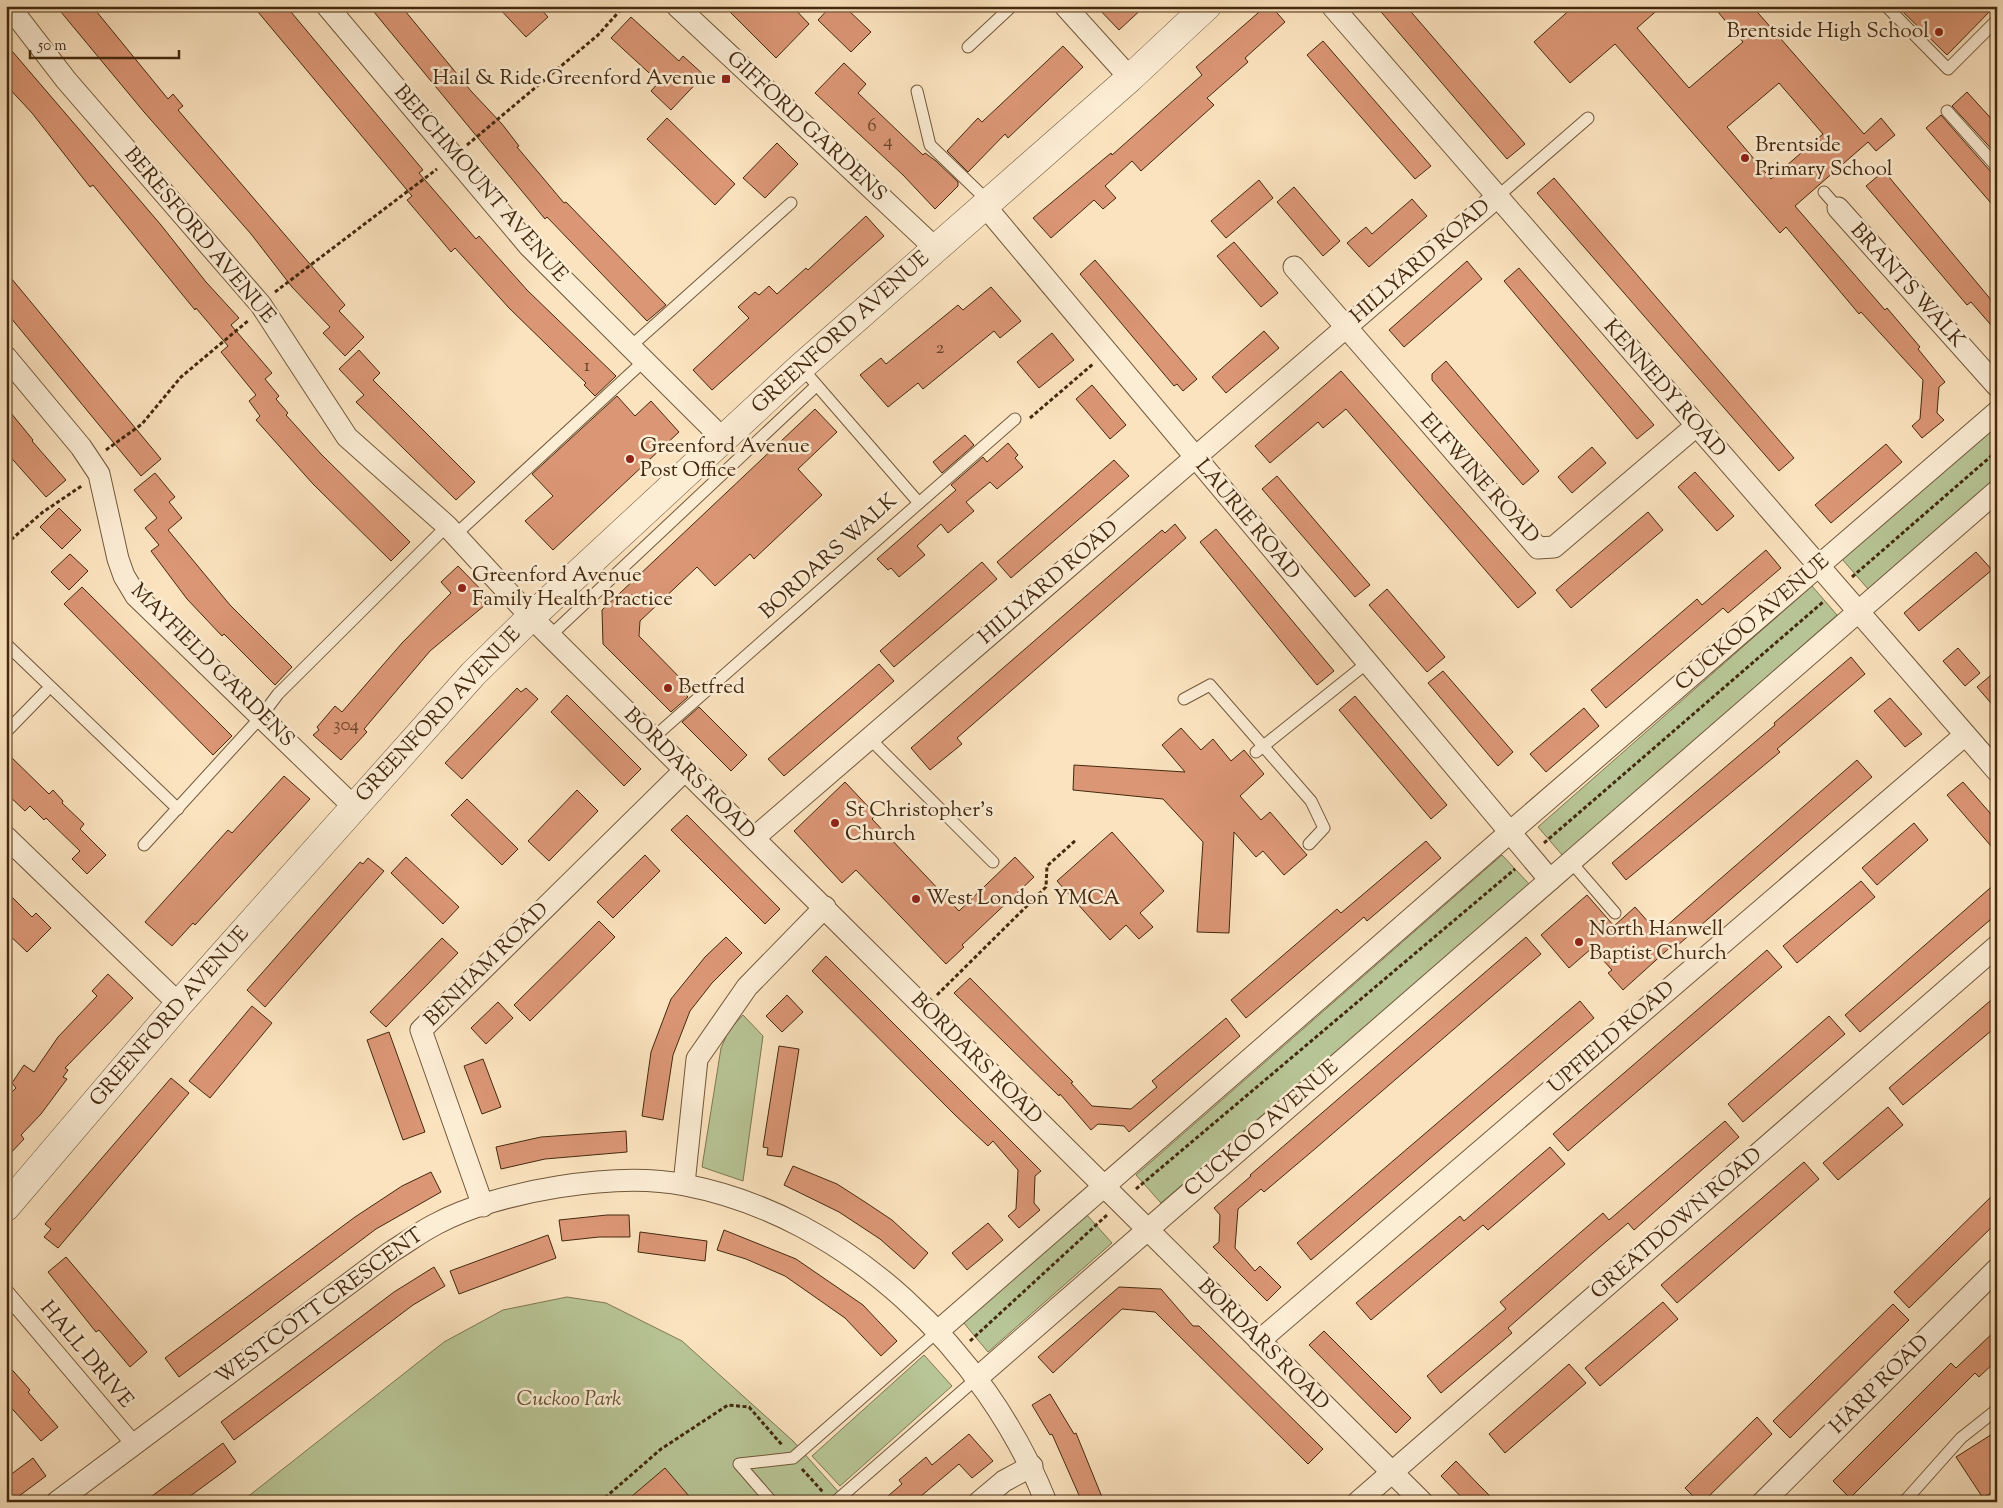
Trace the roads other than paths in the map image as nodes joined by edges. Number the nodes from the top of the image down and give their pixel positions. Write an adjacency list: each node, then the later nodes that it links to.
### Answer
1 (9, 6): 35 (street, BERESFORD AVENUE)
2 (327, 6): 24 (street, BEECHMOUNT AVENUE)
3 (678, 6): 21 (street, GIFFORD GARDENS)
4 (1012, 6): 10 (lane)
5 (1065, 6): 11 (street)
6 (1207, 6): 11 (street, GREENFORD AVENUE)
7 (1332, 6): 17 (street, KENNEDY ROAD)
8 (1886, 6): 9 (lane)
9 (1997, 20)
10 (968, 47)
11 (1130, 78): 19 (street, GREENFORD AVENUE)
12 (916, 91): 19 (lane)
13 (1947, 111): 15 (lane)
14 (1588, 118): 17 (lane)
15 (1997, 167)
16 (1824, 192): 20 (lane)
17 (1497, 197): 23 (street, HILLYARD ROAD); 30 (street, KENNEDY ROAD)
18 (791, 203): 24 (lane)
19 (987, 204): 21 (street, GREENFORD AVENUE); 32 (street, LAURIE ROAD)
20 (1838, 208): 27 (street, BRANTS WALK)
21 (935, 248): 26 (street, GREENFORD AVENUE)
22 (1294, 267): 23 (street, HILLYARD ROAD)
23 (1345, 328): 30 (street, ELFWINE ROAD); 32 (street, HILLYARD ROAD)
24 (637, 354): 31 (street, BEECHMOUNT AVENUE); 35 (lane)
25 (6, 357): 44 (street, MAYFIELD GARDENS)
26 (809, 377): 31 (street, GREENFORD AVENUE); 34 (lane, BORDARS WALK); 39 (lane)
27 (1997, 386)
28 (1997, 412): 36 (street, CUCKOO AVENUE)
29 (1016, 419): 34 (lane)
30 (1696, 426): 36 (street, KENNEDY ROAD)
31 (724, 440): 38 (street, GREENFORD AVENUE)
32 (1195, 457): 41 (street, LAURIE ROAD); 48 (street, HILLYARD ROAD)
33 (1997, 491): 37 (street, CUCKOO AVENUE)
34 (919, 503): 47 (lane, BORDARS WALK)
35 (452, 530): 38 (street, BERESFORD AVENUE); 44 (lane)
36 (1819, 567): 37 (street, KENNEDY ROAD); 54 (street, CUCKOO AVENUE)
37 (1858, 612): 46 (street, KENNEDY ROAD); 60 (street, CUCKOO AVENUE)
38 (531, 617): 39 (street, BORDARS ROAD); 52 (street, GREENFORD AVENUE)
39 (551, 635): 47 (street, BORDARS ROAD)
40 (6, 644): 53 (lane)
41 (1367, 663): 49 (lane); 54 (street, LAURIE ROAD)
42 (45, 692): 45 (lane)
43 (1184, 699): 49 (lane)
44 (260, 718): 52 (street, MAYFIELD GARDENS); 53 (lane)
45 (6, 732)
46 (1965, 735): 51 (street, KENNEDY ROAD); 74 (street, UPFIELD ROAD)
47 (654, 738): 50 (street, BORDARS ROAD)
48 (869, 738): 56 (street, HILLYARD ROAD); 59 (lane)
49 (1260, 749): 57 (lane)
50 (685, 770): 56 (street, BORDARS ROAD); 69 (street, BENHAM ROAD)
51 (1997, 771)
52 (354, 807): 65 (street, GREENFORD AVENUE)
53 (178, 809): 58 (lane)
54 (1509, 833): 61 (street); 67 (street, CUCKOO AVENUE)
55 (6, 837): 65 (street)
56 (754, 838): 62 (street, BORDARS ROAD)
57 (1309, 844)
58 (144, 845)
59 (993, 862)
60 (1571, 862): 61 (street, CUCKOO AVENUE); 63 (lane)
61 (1550, 880): 70 (street, CUCKOO AVENUE)
62 (825, 907): 66 (street); 67 (street, BORDARS ROAD)
63 (1615, 913)
64 (1997, 946): 79 (street, GREATDOWN ROAD)
65 (179, 1004): 68 (street, GREENFORD AVENUE)
66 (684, 1184): 69 (street, WESTCOTT CRESCENT); 73 (street, WESTCOTT CRESCENT)
67 (1103, 1187): 70 (street, BORDARS ROAD); 73 (street, CUCKOO AVENUE)
68 (7, 1206)
69 (482, 1206): 77 (street, WESTCOTT CRESCENT)
70 (1146, 1229): 74 (street, BORDARS ROAD); 75 (street, CUCKOO AVENUE)
71 (1997, 1269): 87 (street, HARP ROAD)
72 (6, 1293): 77 (street, HALL DRIVE)
73 (937, 1332): 75 (street, WESTCOTT CRESCENT); 81 (lane)
74 (1259, 1341): 79 (street, BORDARS ROAD)
75 (976, 1378): 78 (street, WESTCOTT CRESCENT); 82 (lane)
76 (1995, 1411): 88 (lane)
77 (134, 1444): 80 (street, WESTCOTT CRESCENT)
78 (1032, 1466): 83 (street); 84 (street, WESTCOTT CRESCENT)
79 (1392, 1472): 85 (street, GREATDOWN ROAD); 86 (street, BORDARS ROAD)
80 (57, 1502)
81 (772, 1502)
82 (836, 1502)
83 (979, 1502)
84 (1046, 1502)
85 (1358, 1502)
86 (1422, 1502)
87 (1763, 1502)
88 (1904, 1502)

